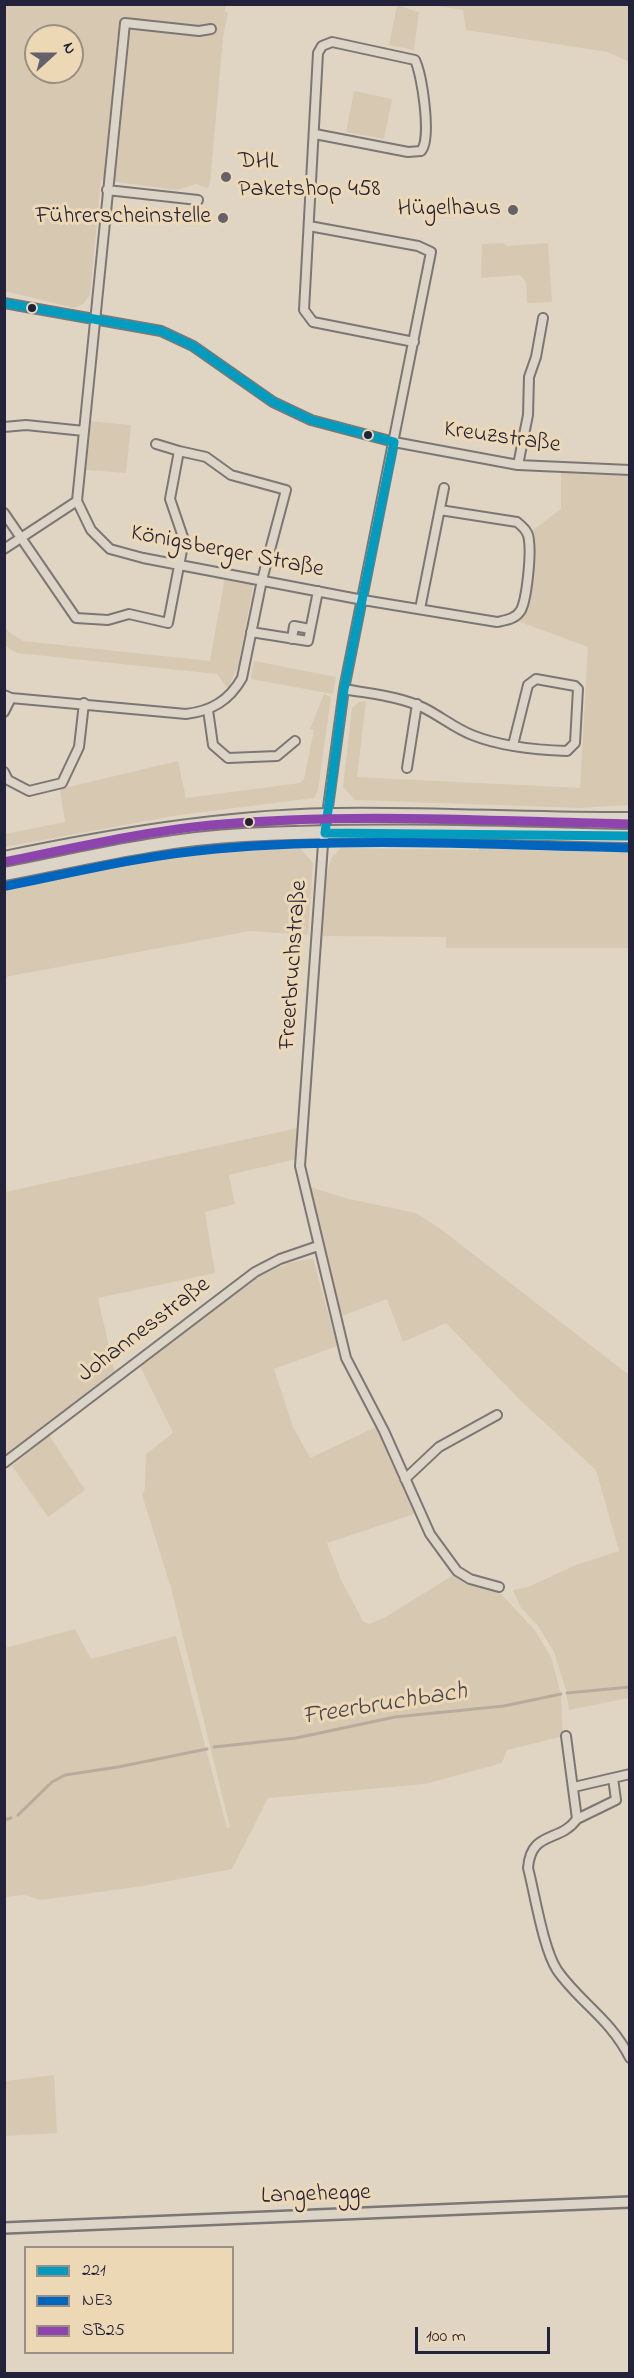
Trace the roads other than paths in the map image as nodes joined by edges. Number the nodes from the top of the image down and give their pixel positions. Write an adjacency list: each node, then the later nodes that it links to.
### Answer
1 (211, 29): 3 (street)
2 (315, 134): 2 (street); 5 (street)
3 (107, 190): 4 (street); 7 (street)
4 (198, 200)
5 (309, 226): 9 (street); 9 (street, Freerbruchstraße)
6 (4, 303): 7 (street, Kreuzstraße)
7 (96, 318): 11 (street); 12 (street, Kreuzstraße)
8 (543, 318): 15 (street)
9 (414, 342): 12 (street, Freerbruchstraße)
10 (4, 427): 11 (street)
11 (84, 431): 18 (street)
12 (394, 442): 15 (street, Kreuzstraße); 26 (street, Freerbruchstraße)
13 (156, 444): 14 (street)
14 (179, 450): 23 (street); 24 (street)
15 (518, 465): 16 (street, Kreuzstraße)
16 (630, 470)
17 (444, 488): 19 (street)
18 (77, 501): 21 (street); 23 (street, Königsberger Straße)
19 (440, 510): 27 (street); 27 (street, Königsberger Straße)
20 (4, 513): 21 (street)
21 (21, 538): 22 (street); 23 (street)
22 (4, 549)
23 (180, 564): 24 (street, Königsberger Straße)
24 (262, 580): 25 (street, Königsberger Straße); 29 (street)
25 (318, 591): 26 (street, Königsberger Straße); 28 (street)
26 (363, 600): 27 (street, Königsberger Straße); 31 (street, Freerbruchstraße)
27 (420, 609)
28 (310, 629): 30 (street); 30 (street)
29 (251, 632): 30 (street); 35 (street)
30 (292, 639)
31 (344, 689): 34 (street); 41 (street, Freerbruchstraße)
32 (8, 696): 33 (street); 36 (street)
33 (84, 703): 35 (street); 40 (street)
34 (417, 704): 38 (street); 39 (street)
35 (208, 710): 37 (street)
36 (4, 712)
37 (296, 741)
38 (513, 744): 38 (street)
39 (408, 768)
40 (4, 772)
41 (328, 815): 42 (main road); 43 (street, Freerbruchstraße); 45 (main road)
42 (630, 819)
43 (325, 833): 44 (main road); 46 (main road); 47 (street, Freerbruchstraße)
44 (630, 836)
45 (4, 858)
46 (4, 874)
47 (318, 1246): 49 (street, Johannesstraße); 50 (street, Freerbruchstraße)
48 (497, 1415): 50 (street)
49 (4, 1463)
50 (405, 1479): 51 (street, Freerbruchstraße)
51 (499, 1587)
52 (566, 1736): 55 (street)
53 (630, 1774): 54 (street)
54 (613, 1778): 55 (street); 56 (street)
55 (574, 1787): 56 (street)
56 (577, 1819): 57 (street)
57 (630, 2058)
58 (630, 2202): 59 (street, Langehegge)
59 (4, 2228)

